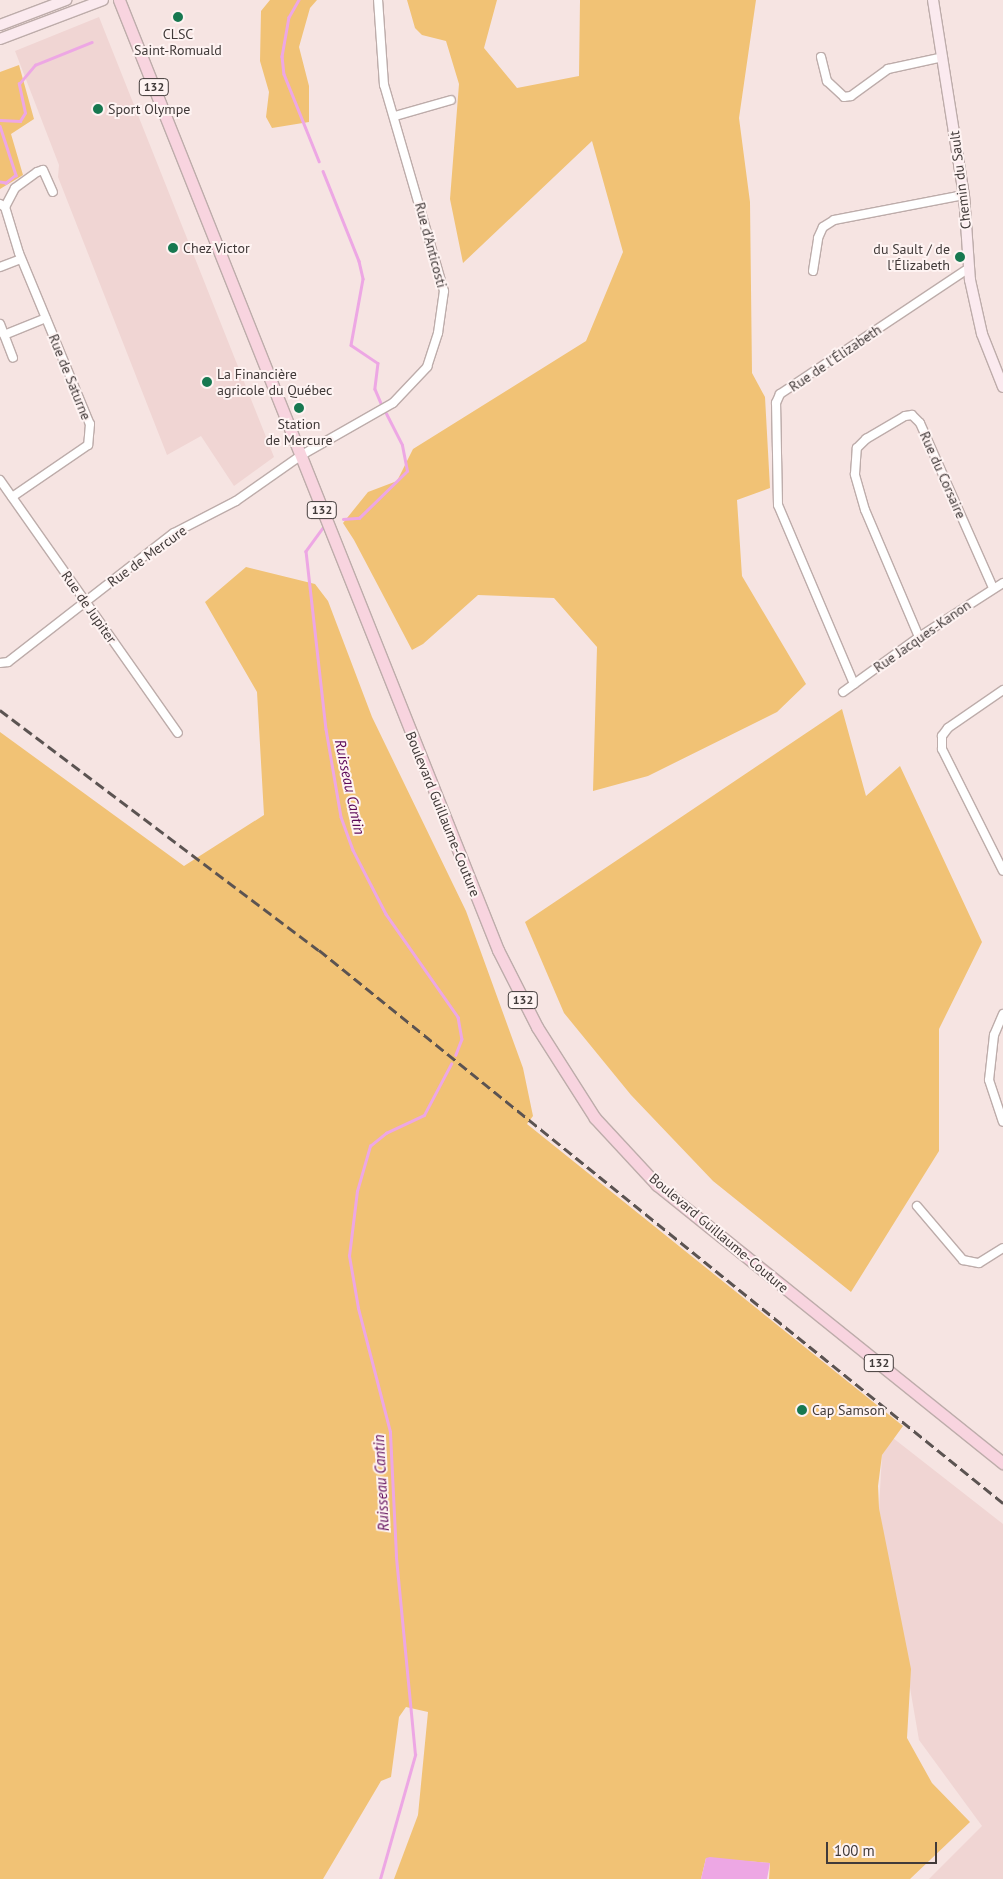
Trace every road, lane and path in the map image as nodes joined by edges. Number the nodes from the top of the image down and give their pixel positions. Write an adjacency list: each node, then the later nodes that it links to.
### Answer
1 (66, 0): 6 (street)
2 (103, 0): 7 (street)
3 (120, 0): 24 (main road, Boulevard Guillaume-Couture / 132)
4 (378, 0): 11 (street, Rue d'Anticosti)
5 (933, 0): 9 (street, Chemin du Sault)
6 (0, 25)
7 (0, 39)
8 (821, 57): 9 (street)
9 (943, 57): 13 (street, Chemin du Sault)
10 (451, 100): 11 (street)
11 (395, 116): 24 (street, Rue d'Anticosti)
12 (53, 192): 14 (street)
13 (964, 195): 17 (street, Chemin du Sault); 18 (street)
14 (3, 206): 15 (street, Rue de Saturne)
15 (20, 256): 16 (street); 19 (street, Rue de Saturne)
16 (0, 268)
17 (970, 268): 23 (street, Chemin du Sault); 32 (street, Rue de l'Élizabeth)
18 (813, 271)
19 (46, 318): 21 (street); 26 (street, Rue de Saturne)
20 (0, 324): 21 (street)
21 (4, 335): 22 (street)
22 (13, 358)
23 (1003, 387)
24 (300, 456): 29 (street, Rue de Mercure); 41 (main road, Boulevard Guillaume-Couture / 132)
25 (0, 480): 26 (street, Rue de Jupiter)
26 (12, 497): 29 (street, Rue de Jupiter)
27 (1003, 583): 28 (street, Rue Jacques-Kanon)
28 (993, 588): 30 (street, Rue Jacques-Kanon); 30 (street, Rue du Corsaire)
29 (85, 602): 31 (street, Rue de Mercure); 35 (street, Rue de Jupiter)
30 (919, 637): 32 (street, Rue Jacques-Kanon)
31 (0, 663)
32 (854, 684): 34 (street, Rue Jacques-Kanon)
33 (1003, 690): 36 (street)
34 (843, 692)
35 (178, 733)
36 (1003, 871)
37 (1003, 1014): 38 (street)
38 (1003, 1122)
39 (917, 1206): 40 (street)
40 (1003, 1248)
41 (1003, 1463)

